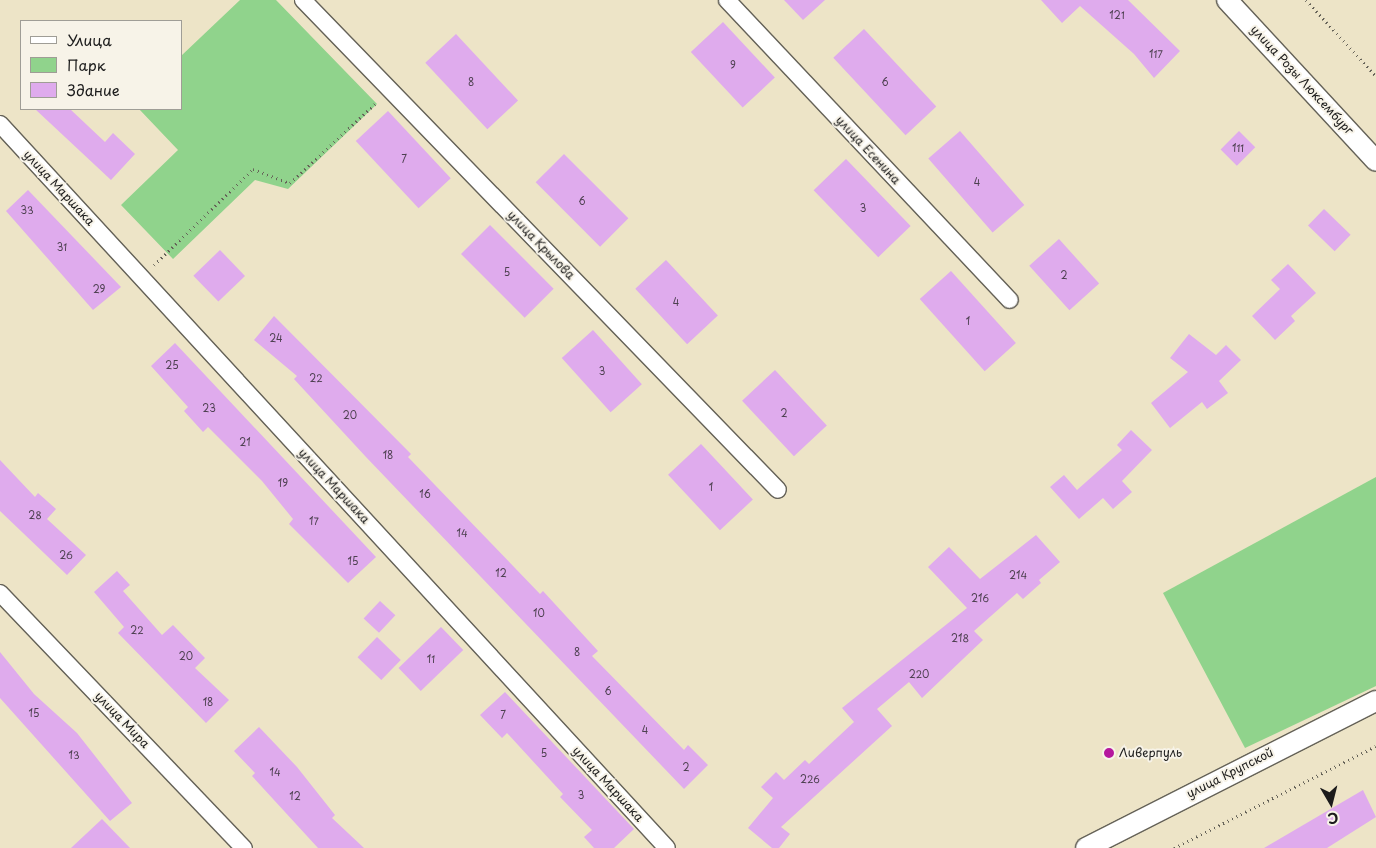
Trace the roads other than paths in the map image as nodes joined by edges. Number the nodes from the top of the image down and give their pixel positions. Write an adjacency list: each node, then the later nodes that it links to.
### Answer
1 (303, 0): 7 (street, улица Крылова)
2 (727, 0): 6 (street, улица Есенина)
3 (1227, 0): 5 (street, улица Розы Люксембург)
4 (0, 124): 11 (street, улица Маршака)
5 (1376, 161)
6 (1010, 300)
7 (778, 490)
8 (0, 593): 10 (street, улица Мира)
9 (1376, 701): 12 (street, улица Крупской)
10 (244, 848)
11 (668, 848)
12 (1086, 848)

